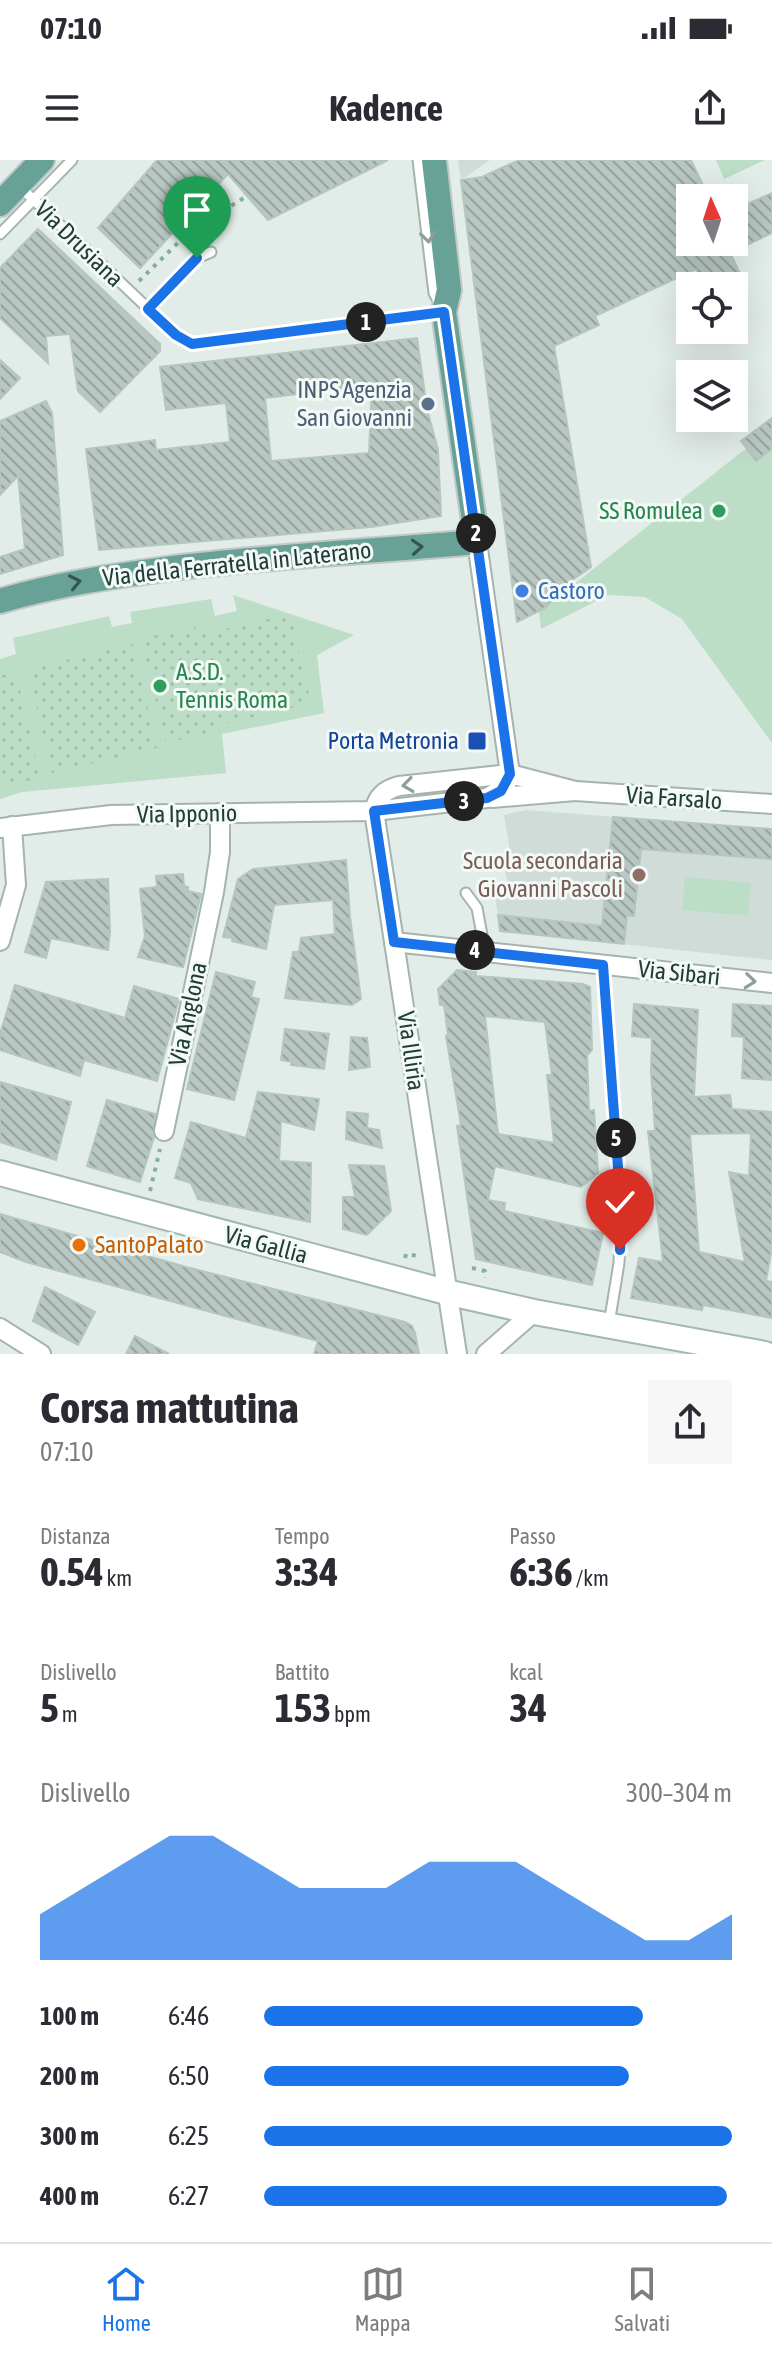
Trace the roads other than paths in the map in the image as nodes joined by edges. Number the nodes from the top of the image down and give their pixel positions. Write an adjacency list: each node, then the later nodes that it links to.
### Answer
1 (42, 160): 5 (main road)
2 (72, 160): 5 (lane)
3 (418, 160): 10 (lane, one-way to 10)
4 (434, 160): 10 (main road)
5 (26, 193): 6 (main road); 7 (lane); 9 (lane, Via Drusiana)
6 (0, 204)
7 (0, 234)
8 (211, 252): 9 (lane)
9 (148, 309): 10 (lane, Via Drusiana)
10 (444, 312): 11 (main road)
11 (477, 542): 12 (main road, Via della Ferratella in Laterano, one-way to 11); 13 (street)
12 (0, 601)
13 (510, 774): 14 (street, Via Farsalo); 15 (street); 17 (street, one-way to 17)
14 (575, 791): 15 (street, Via Farsalo); 16 (street, Via Farsalo)
15 (487, 798): 17 (street, Via Ipponio)
16 (772, 804)
17 (374, 811): 18 (street, Via Ipponio); 22 (street, Via Illiria)
18 (220, 813): 19 (street, Via Ipponio); 26 (street, Via Anglona)
19 (6, 827): 21 (street)
20 (466, 893): 23 (lane)
21 (0, 941)
22 (394, 942): 23 (street, Via Sibari); 28 (street, Via Illiria)
23 (485, 951): 24 (street, Via Sibari)
24 (603, 965): 25 (street, Via Sibari, one-way to 25); 30 (lane)
25 (772, 983)
26 (164, 1131)
27 (0, 1173): 28 (main road, Via Gallia)
28 (446, 1292): 29 (main road, Via Gallia); 33 (street, Via Illiria)
29 (534, 1312): 30 (main road, Via Gallia); 34 (street)
30 (609, 1326): 35 (main road, Via Gallia)
31 (0, 1328): 32 (street)
32 (41, 1354)
33 (457, 1354)
34 (486, 1354)
35 (765, 1354)

